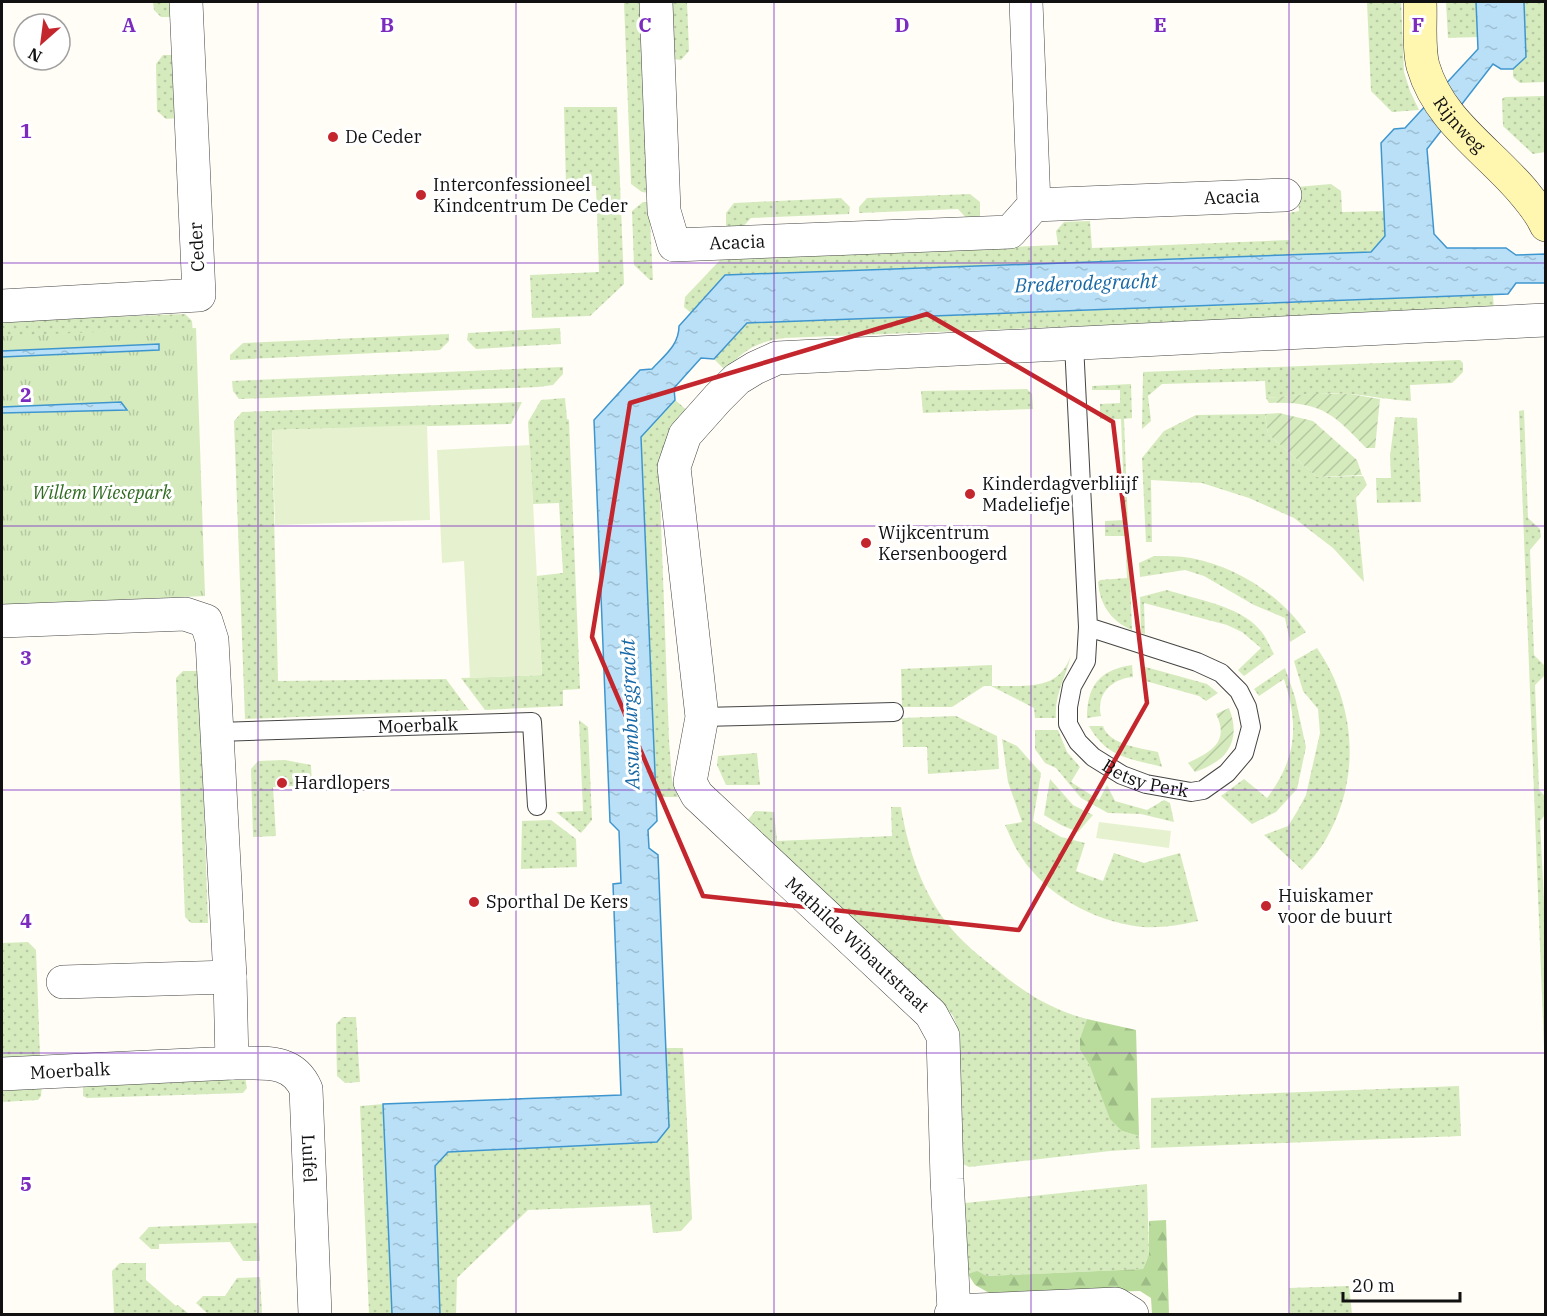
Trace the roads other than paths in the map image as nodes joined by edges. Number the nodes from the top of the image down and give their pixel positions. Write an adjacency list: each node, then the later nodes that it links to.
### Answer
1 (186, 2): 8 (street, Ceder)
2 (656, 2): 6 (street, Acacia)
3 (1026, 2): 6 (street)
4 (1420, 2): 7 (street, Rijnweg)
5 (1285, 195): 6 (street, Acacia)
6 (1034, 205)
7 (1543, 215)
8 (2, 306)
9 (1545, 320): 10 (street)
10 (1074, 344): 12 (lane, Betsy Perk); 14 (street)
11 (2, 621): 15 (street)
12 (1088, 627): 12 (lane, Betsy Perk)
13 (894, 712): 14 (lane)
14 (702, 717): 21 (street, Mathilde Wibautstraat)
15 (218, 732): 16 (lane, Moerbalk); 17 (street)
16 (537, 806)
17 (230, 977): 18 (street); 19 (street)
18 (63, 982)
19 (232, 1063): 20 (street, Moerbalk); 22 (street, Luifel)
20 (2, 1074)
21 (953, 1313): 23 (street)
22 (315, 1314)
23 (1132, 1314)

